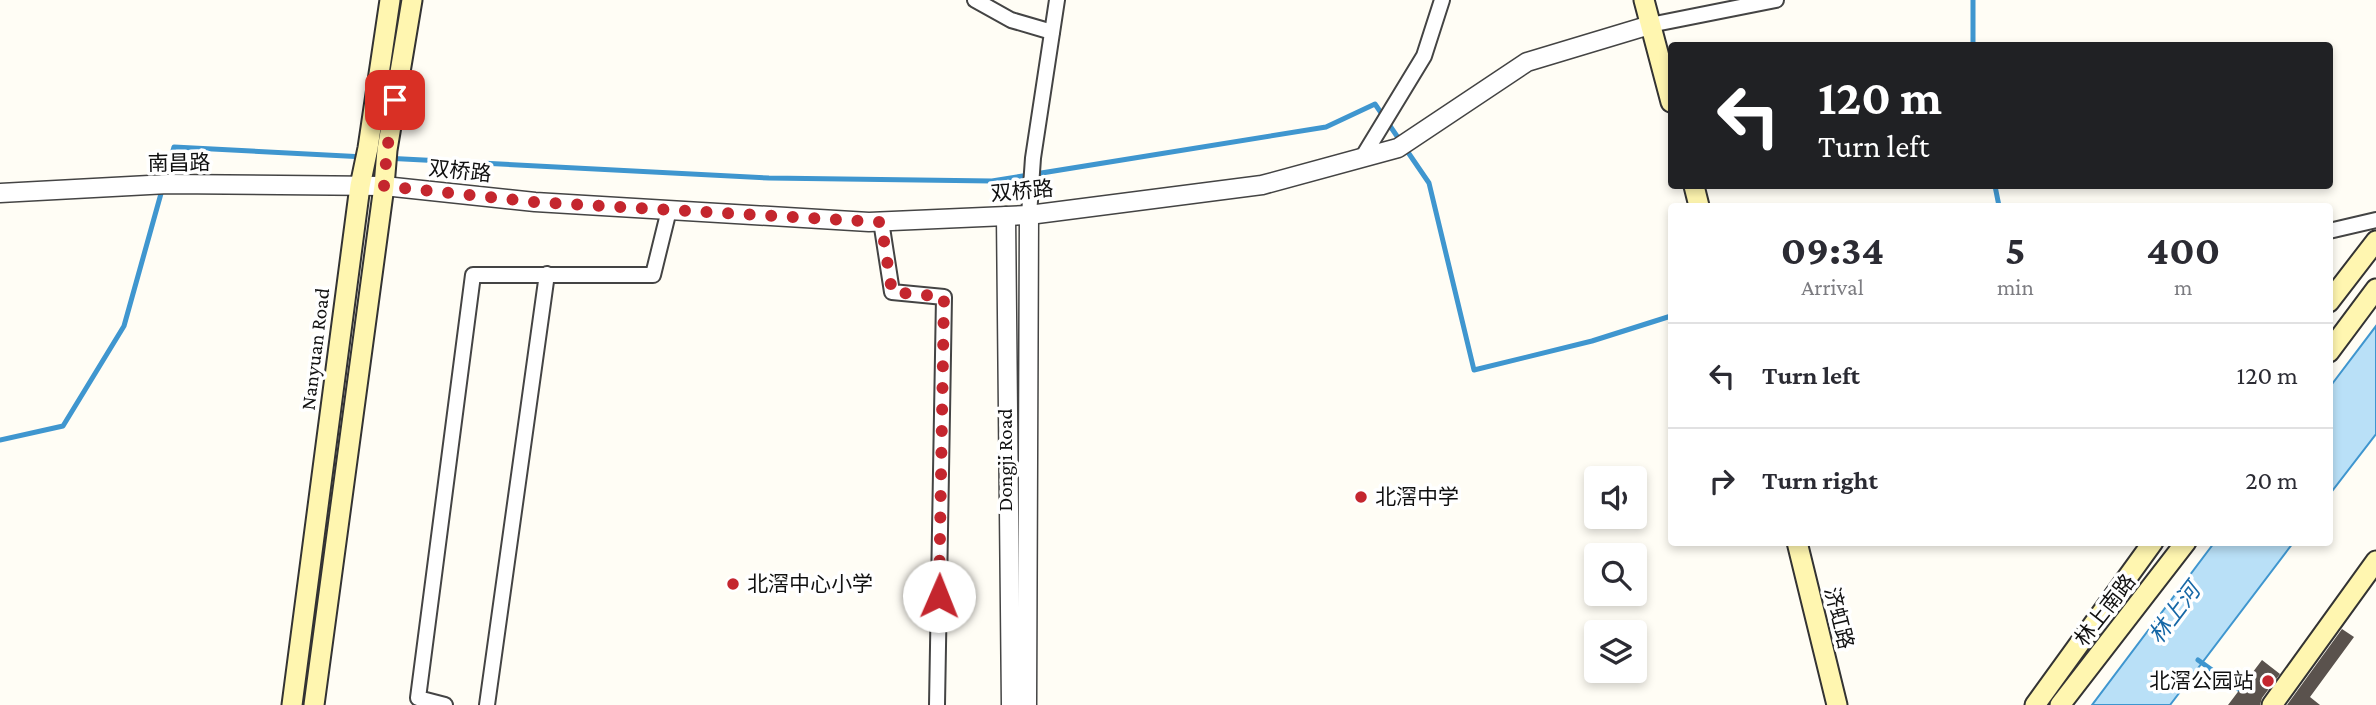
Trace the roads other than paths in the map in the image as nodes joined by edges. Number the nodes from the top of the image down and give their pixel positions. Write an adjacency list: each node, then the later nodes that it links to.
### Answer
1 (390, 0): 12 (main road, Nanyuan Road)
2 (412, 0): 13 (main road)
3 (975, 0): 9 (street)
4 (1057, 0): 9 (street)
5 (1441, 0): 11 (street)
6 (1644, 0): 8 (main road)
7 (1776, 0): 8 (street)
8 (1650, 24): 10 (main road); 11 (street, 双桥路)
9 (1052, 32): 16 (street)
10 (1668, 91)
11 (1363, 158): 16 (street, 双桥路)
12 (360, 186): 13 (street, 双桥路); 14 (street, 南昌路); 31 (main road, Nanyuan Road)
13 (384, 186): 15 (street, 双桥路); 32 (main road)
14 (0, 193)
15 (669, 210): 19 (street, 双桥路); 22 (street)
16 (1029, 215): 17 (street, 双桥路); 37 (street, Dongji Road)
17 (1006, 216): 19 (street, 双桥路); 36 (street, Dongji Road)
18 (2376, 220): 20 (street)
19 (881, 222): 35 (street)
20 (2333, 230)
21 (2376, 241): 24 (main road)
22 (547, 274): 33 (street); 34 (street)
23 (2376, 289): 25 (main road)
24 (2333, 297)
25 (2333, 347)
26 (1790, 546): 38 (main road, 济虹路)
27 (1798, 546): 39 (main road, 济虹路)
28 (2150, 546): 40 (main road)
29 (2183, 546): 41 (main road, 林上南路)
30 (2376, 561): 42 (main road)
31 (292, 705)
32 (314, 705)
33 (445, 705)
34 (487, 705)
35 (937, 705)
36 (1011, 705)
37 (1027, 705)
38 (1827, 705)
39 (1837, 705)
40 (2035, 705)
41 (2060, 705)
42 (2272, 705)

